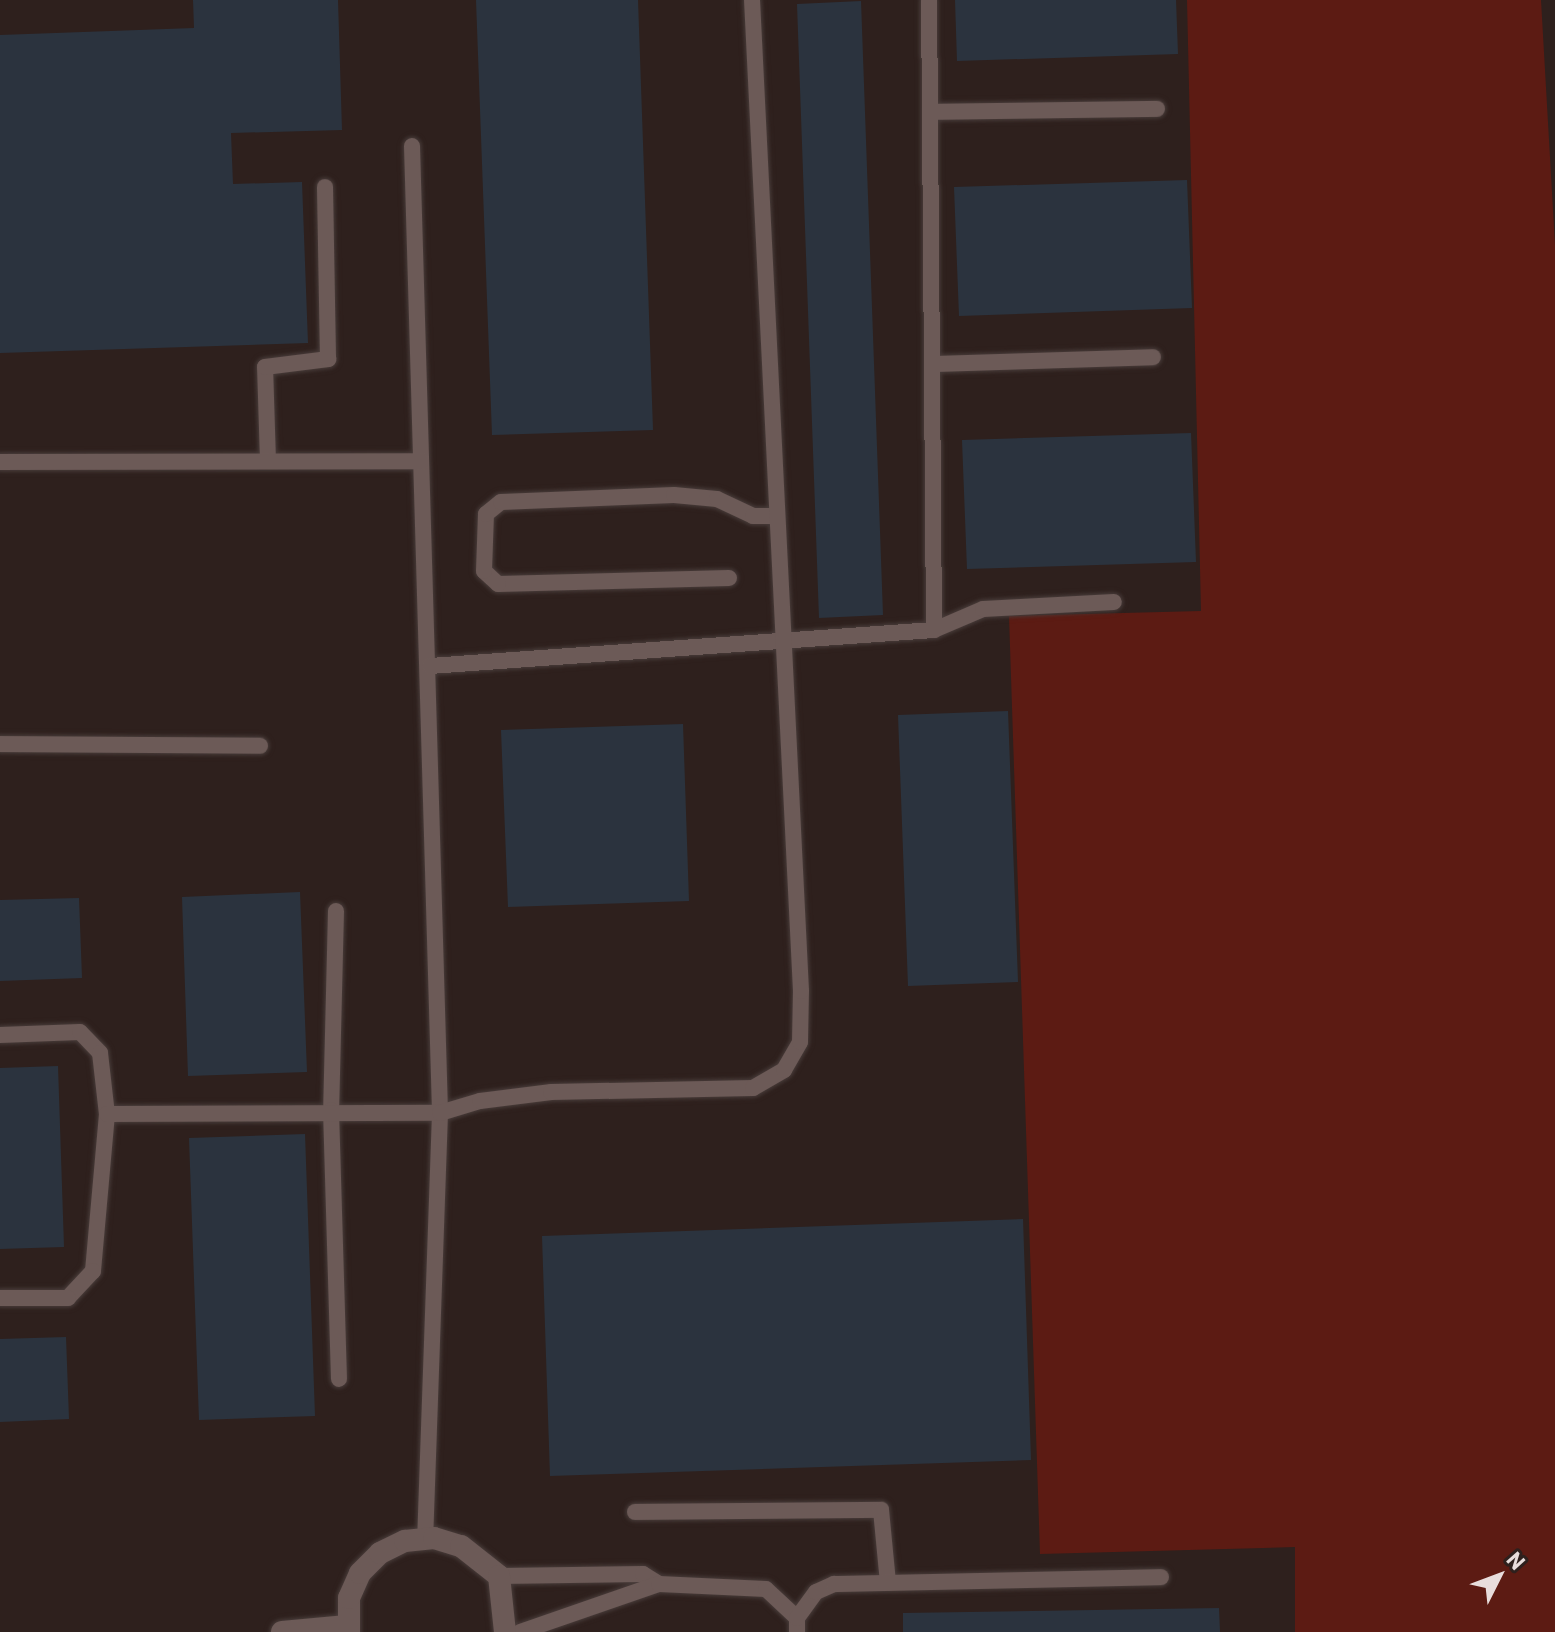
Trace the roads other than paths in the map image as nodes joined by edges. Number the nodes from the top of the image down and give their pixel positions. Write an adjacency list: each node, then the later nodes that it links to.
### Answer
1 (752, 0): 12 (lane)
2 (929, 0): 4 (lane)
3 (1157, 109): 4 (lane)
4 (930, 112): 8 (lane)
5 (412, 146): 10 (lane)
6 (325, 187): 9 (lane)
7 (1153, 357): 8 (lane)
8 (935, 364): 15 (lane)
9 (268, 461): 10 (lane); 11 (lane)
10 (421, 461): 17 (lane)
11 (0, 462)
12 (777, 516): 13 (lane); 16 (lane)
13 (729, 578)
14 (1114, 602): 15 (lane)
15 (934, 630): 16 (lane)
16 (784, 641): 17 (lane); 23 (lane)
17 (430, 666): 23 (lane)
18 (0, 744): 19 (lane)
19 (260, 746)
20 (336, 911): 22 (lane)
21 (0, 1035): 24 (lane)
22 (331, 1110): 23 (lane); 24 (lane); 26 (lane)
23 (440, 1113): 28 (lane)
24 (107, 1114): 25 (lane)
25 (0, 1298)
26 (339, 1379)
27 (635, 1512): 31 (lane)
28 (425, 1539): 29 (street); 34 (street)
29 (499, 1576): 32 (lane); 36 (street)
30 (1161, 1577): 31 (lane)
31 (888, 1583): 33 (lane)
32 (659, 1584): 33 (lane); 37 (lane)
33 (797, 1625)
34 (348, 1629): 35 (street)
35 (282, 1632)
36 (505, 1632)
37 (520, 1632)

